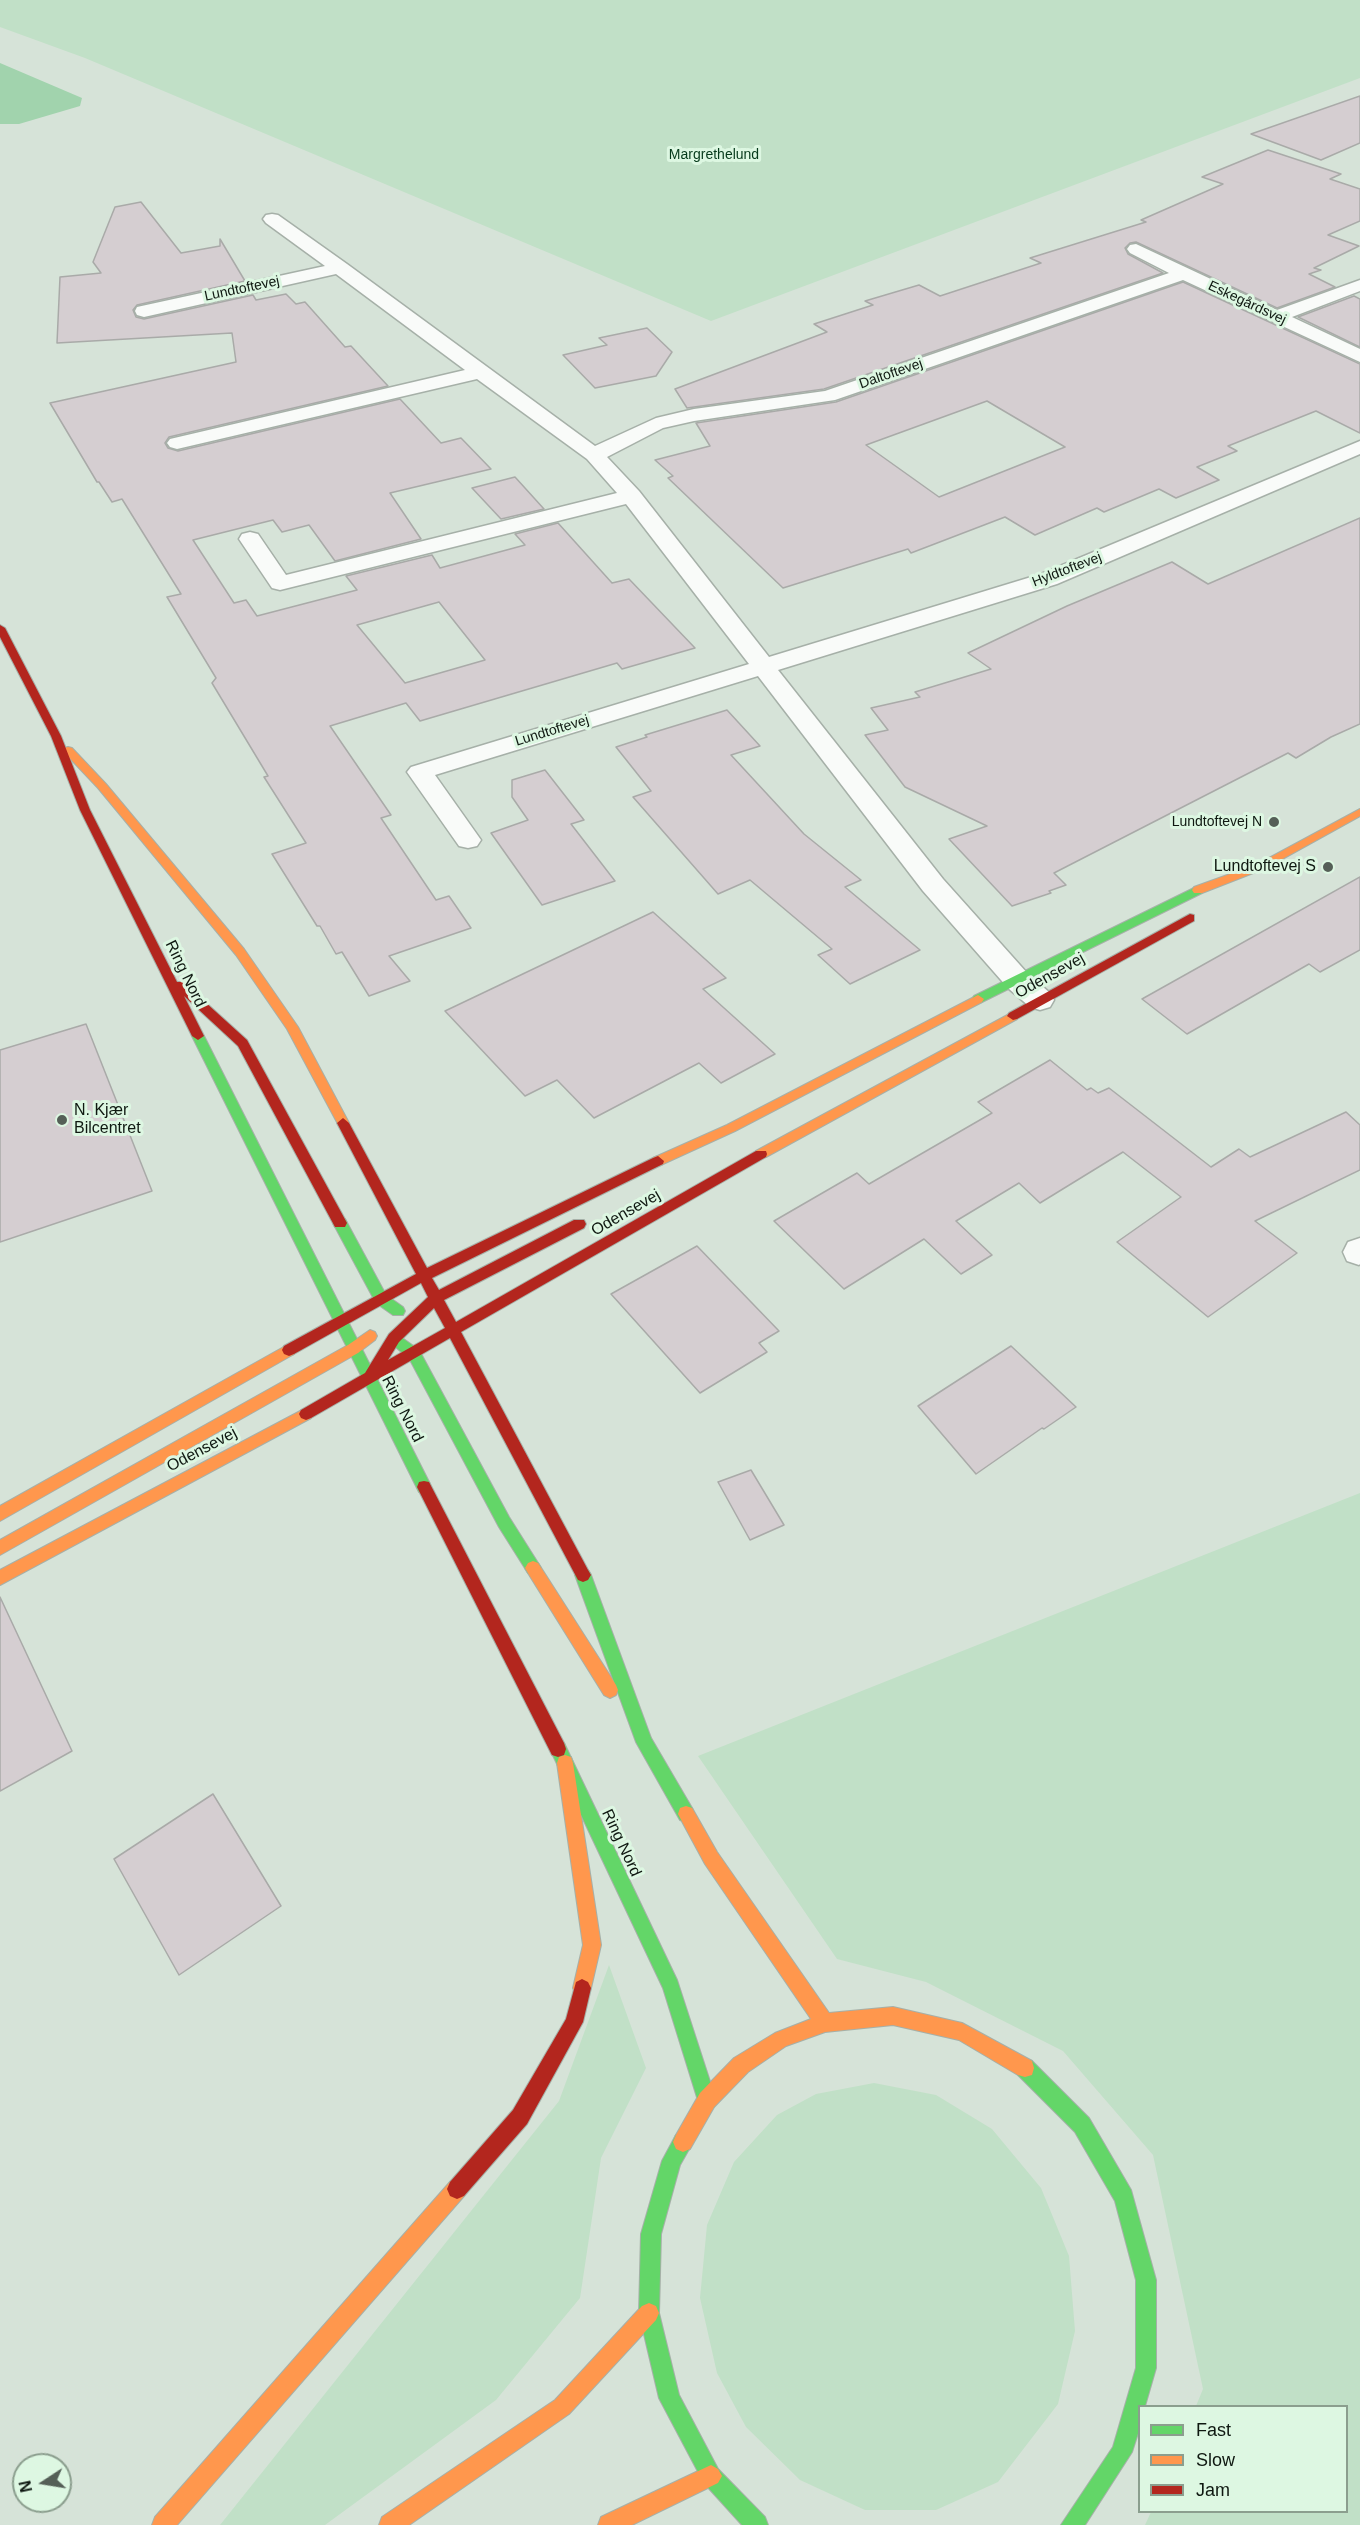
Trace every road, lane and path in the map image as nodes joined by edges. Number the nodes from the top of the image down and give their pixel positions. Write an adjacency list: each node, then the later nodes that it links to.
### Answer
1 (272, 219): 3 (street)
2 (1136, 249): 4 (street, Eskegårdsvej)
3 (341, 268): 6 (street, Lundtoftevej); 9 (street)
4 (1185, 274): 7 (street, Eskegårdsvej); 12 (street, Daltoftevej)
5 (1360, 285): 7 (street)
6 (144, 310)
7 (1277, 317): 8 (street, Eskegårdsvej)
8 (1360, 356)
9 (481, 372): 10 (street); 12 (street)
10 (177, 442)
11 (1360, 447): 16 (street, Hyldtoftevej)
12 (594, 455): 13 (street)
13 (631, 496): 14 (street); 16 (street)
14 (250, 539)
15 (0, 628): 17 (main road, Ring Nord)
16 (765, 666): 19 (street, Lundtoftevej); 24 (street)
17 (56, 736): 23 (main road, Ring Nord); 29 (main road, Ring Nord)
18 (1360, 812): 20 (main road, Odensevej)
19 (468, 840)
20 (1262, 866): 21 (main road, Odensevej); 24 (main road, Odensevej)
21 (1226, 895)
22 (1207, 908): 25 (main road, Odensevej)
23 (167, 974): 31 (main road); 32 (main road, Ring Nord)
24 (1018, 981): 25 (street); 26 (main road, Odensevej)
25 (1040, 1000): 35 (main road, Odensevej)
26 (835, 1074): 27 (main road, Odensevej); 29 (main road, Odensevej)
27 (791, 1114)
28 (589, 1218): 30 (main road, Odensevej)
29 (425, 1275): 30 (main road, Ring Nord); 31 (main road, Odensevej); 33 (main road)
30 (437, 1297): 34 (main road, Odensevej); 35 (main road, Ring Nord)
31 (381, 1299): 32 (main road, Odensevej); 33 (main road)
32 (339, 1321): 33 (main road); 37 (main road, Ring Nord); 40 (main road, Odensevej)
33 (387, 1322): 34 (main road); 36 (main road); 37 (main road)
34 (423, 1324): 35 (main road); 36 (main road, Odensevej)
35 (455, 1331): 38 (main road, Odensevej); 43 (main road, Ring Nord)
36 (394, 1338): 38 (main road); 39 (main road, Odensevej)
37 (353, 1349): 39 (main road, Ring Nord); 41 (main road)
38 (414, 1354): 39 (main road, Odensevej); 43 (main road)
39 (368, 1380): 42 (main road, Odensevej); 44 (main road, Ring Nord)
40 (0, 1514)
41 (0, 1548)
42 (0, 1578)
43 (644, 1742): 45 (main road, Ring Nord)
44 (565, 1763): 46 (main road, Ring Nord); 50 (main road)
45 (825, 2023): 46 (main road); 49 (main road)
46 (707, 2100): 47 (main road)
47 (649, 2313): 48 (main road); 51 (main road)
48 (711, 2476): 52 (main road); 53 (main road)
49 (1075, 2524)
50 (163, 2525)
51 (390, 2525)
52 (609, 2525)
53 (757, 2525)

